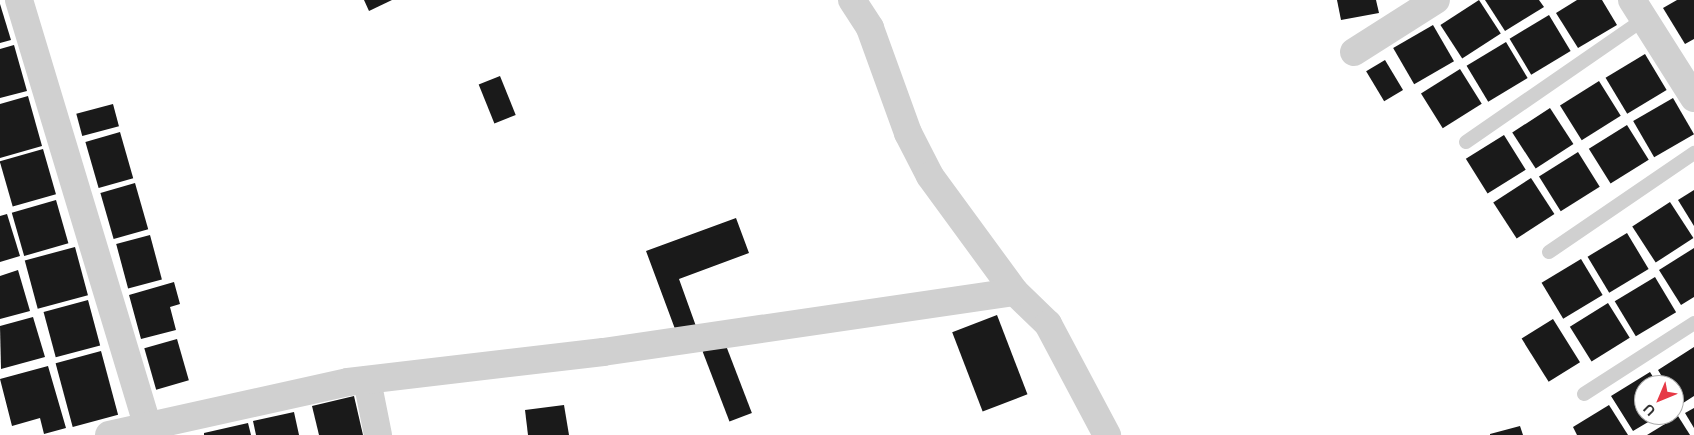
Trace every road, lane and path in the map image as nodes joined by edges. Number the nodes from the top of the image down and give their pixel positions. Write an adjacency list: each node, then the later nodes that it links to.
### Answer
1 (19, 0): 14 (street)
2 (852, 0): 10 (street)
3 (1436, 0): 5 (street)
4 (1638, 10): 6 (street); 7 (lane)
5 (1354, 52)
6 (1694, 98)
7 (1466, 142)
8 (1694, 153): 9 (lane)
9 (1549, 252)
10 (1015, 292): 12 (street); 17 (street)
11 (1694, 323): 13 (lane)
12 (368, 380): 14 (street); 16 (street)
13 (1584, 394)
14 (148, 426): 15 (street)
15 (109, 435)
16 (378, 435)
17 (1107, 435)

